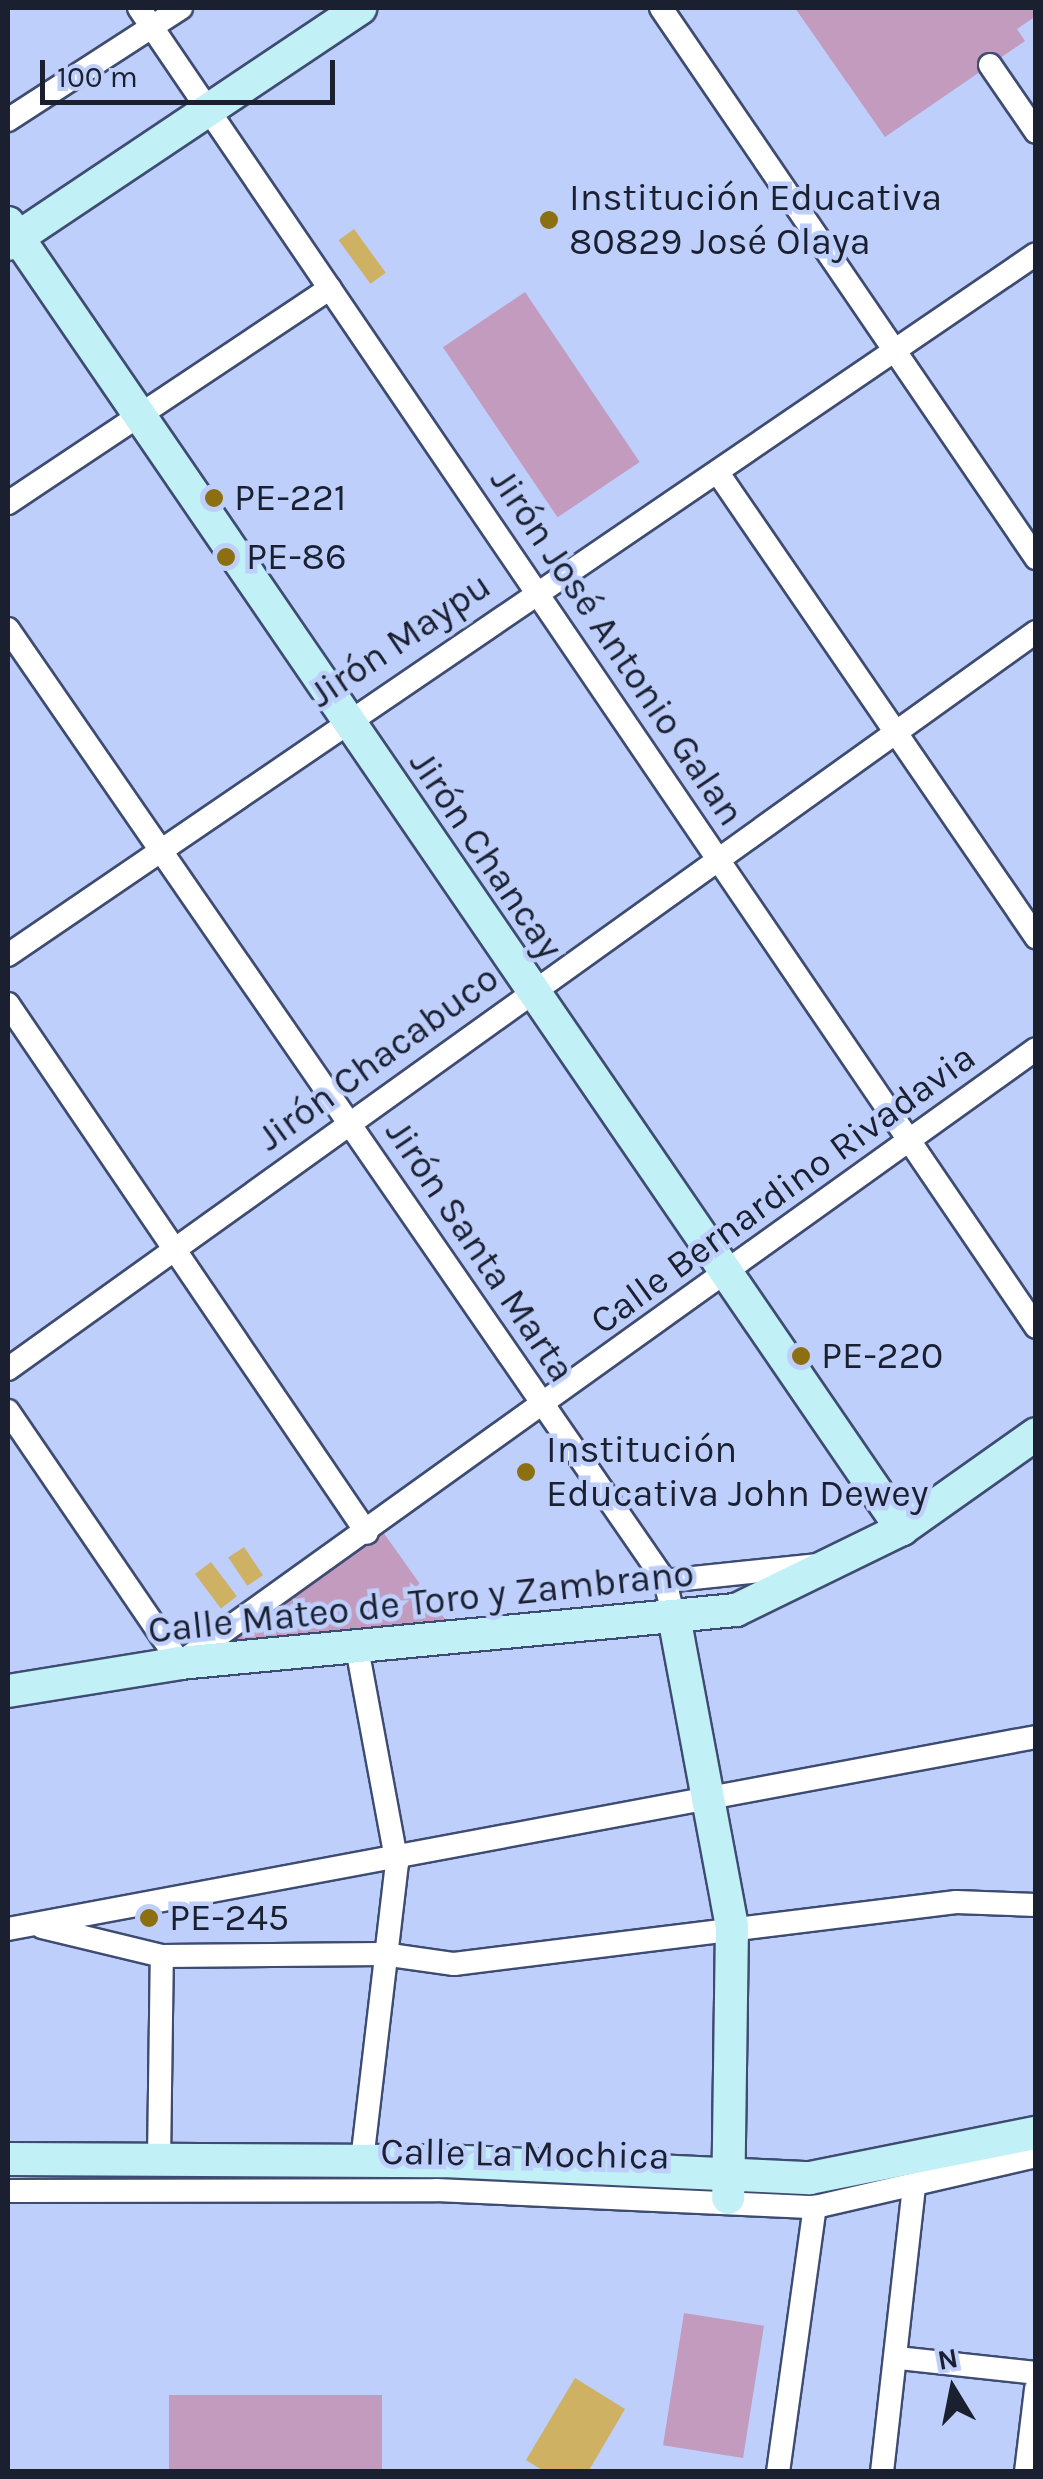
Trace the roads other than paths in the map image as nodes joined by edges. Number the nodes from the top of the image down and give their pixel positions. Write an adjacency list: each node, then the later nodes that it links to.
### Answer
1 (181, 8): 4 (street)
2 (360, 8): 6 (street)
3 (661, 8): 12 (street)
4 (146, 17): 6 (street, Jirón José Antonio Galan); 7 (street)
5 (990, 65): 8 (street)
6 (208, 109): 9 (street); 11 (street, Jirón José Antonio Galan)
7 (8, 120)
8 (1036, 132)
9 (11, 235): 13 (street, Jirón Chancay)
10 (1036, 254): 12 (street, Jirón Maypu)
11 (330, 288): 13 (street); 17 (street, Jirón José Antonio Galan)
12 (894, 349): 14 (street, Jirón Maypu); 16 (street)
13 (138, 417): 15 (street); 20 (street, Jirón Chancay)
14 (718, 473): 17 (street, Jirón Maypu); 21 (street)
15 (8, 502)
16 (1036, 558)
17 (536, 590): 20 (street, Jirón Maypu); 23 (street, Jirón José Antonio Galan)
18 (8, 629): 22 (street, Jirón Santa Marta)
19 (1036, 632): 21 (street, Jirón Chacabuco)
20 (345, 718): 22 (street, Jirón Maypu); 26 (street, Jirón Chancay)
21 (896, 734): 23 (street, Jirón Chacabuco); 24 (street)
22 (163, 856): 25 (street, Jirón Maypu); 29 (street, Jirón Santa Marta)
23 (720, 861): 26 (street, Jirón Chacabuco); 30 (street, Jirón José Antonio Galan)
24 (1036, 937)
25 (8, 954)
26 (531, 992): 29 (street, Jirón Chacabuco); 32 (street, Jirón Chancay)
27 (8, 1004): 31 (street)
28 (1036, 1049): 30 (street, Calle Bernardino Rivadavia)
29 (350, 1119): 31 (street, Jirón Chacabuco); 35 (street, Jirón Santa Marta)
30 (910, 1142): 32 (street, Calle Bernardino Rivadavia); 33 (street, Jirón José Antonio Galan)
31 (177, 1247): 34 (street, Jirón Chacabuco); 39 (street)
32 (727, 1274): 35 (street, Calle Bernardino Rivadavia); 38 (street, Jirón Chancay)
33 (1036, 1327)
34 (8, 1369)
35 (542, 1406): 39 (street, Calle Bernardino Rivadavia); 41 (street, Jirón Santa Marta)
36 (8, 1411): 44 (street)
37 (1036, 1434): 38 (street, Calle Mateo de Toro y Zambrano)
38 (902, 1529): 40 (street, Calle Mateo de Toro y Zambrano)
39 (366, 1532): 44 (street, Calle Bernardino Rivadavia)
40 (844, 1562): 41 (street); 42 (street, Calle Mateo de Toro y Zambrano)
41 (665, 1580): 42 (street, Jirón Santa Marta)
42 (675, 1622): 43 (street, Calle Mateo de Toro y Zambrano); 47 (street)
43 (356, 1648): 44 (street, Calle Mateo de Toro y Zambrano); 48 (street)
44 (180, 1664): 45 (street, Calle Mateo de Toro y Zambrano)
45 (8, 1691)
46 (1036, 1737): 47 (street)
47 (708, 1801): 48 (street); 51 (street)
48 (397, 1862): 50 (street); 53 (street)
49 (1036, 1905): 51 (street)
50 (38, 1926): 52 (street); 54 (street)
51 (732, 1926): 53 (street); 60 (street)
52 (8, 1929)
53 (382, 1954): 54 (street); 59 (street)
54 (162, 1956): 58 (street)
55 (1036, 2133): 60 (street, Calle La Mochica)
56 (1036, 2156): 61 (street, Calle La Mochica)
57 (8, 2160): 58 (street, Calle La Mochica)
58 (159, 2160): 59 (street, Calle La Mochica)
59 (362, 2160): 60 (street, Calle La Mochica)
60 (729, 2186): 62 (street, Calle La Mochica); 63 (street, Calle La Mochica)
61 (914, 2188): 63 (street, Calle La Mochica); 64 (street)
62 (8, 2191)
63 (815, 2207): 67 (street)
64 (900, 2358): 65 (street); 68 (street)
65 (1036, 2373)
66 (1036, 2389): 69 (street)
67 (778, 2472)
68 (882, 2472)
69 (1026, 2472)

